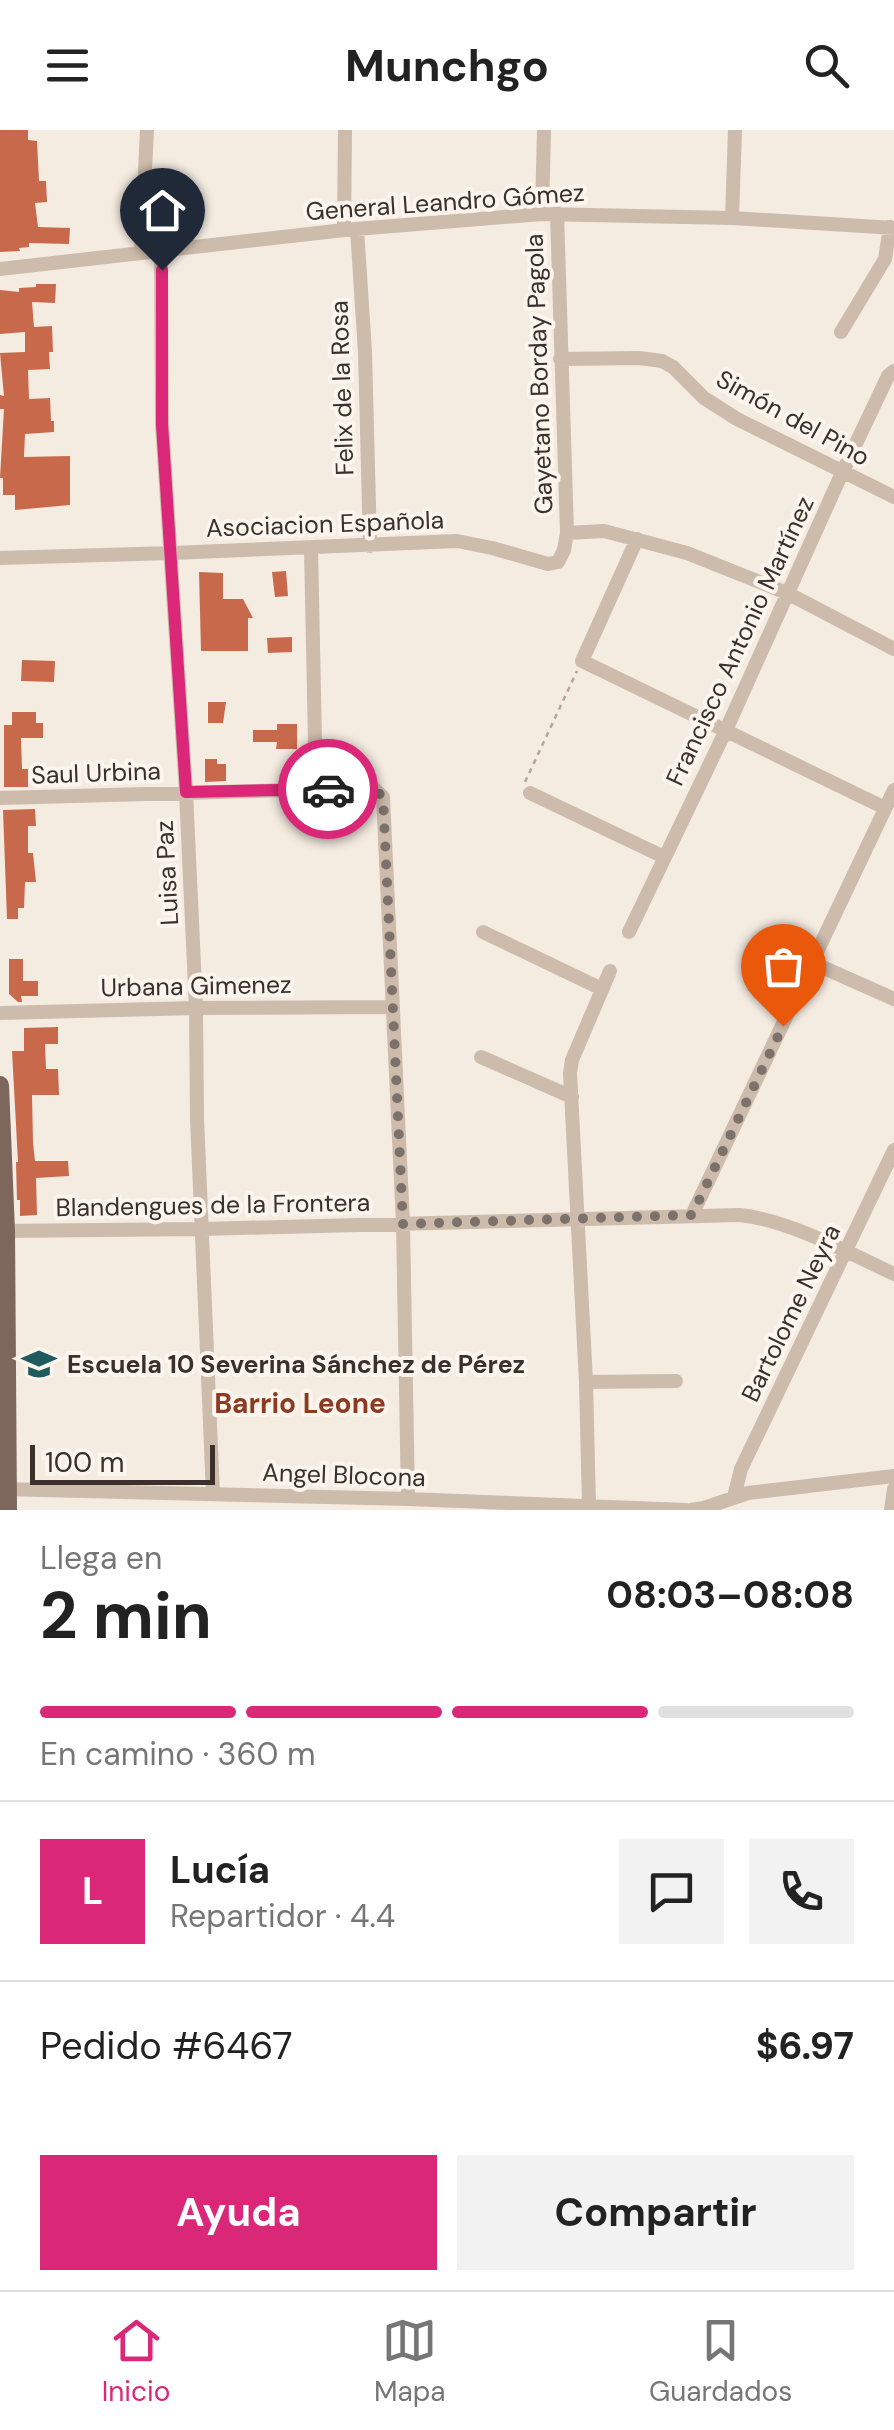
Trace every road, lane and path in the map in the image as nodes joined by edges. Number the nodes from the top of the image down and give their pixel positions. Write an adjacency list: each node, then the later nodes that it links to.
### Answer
1 (147, 130): 10 (street)
2 (344, 130): 8 (street, Felix de la Rosa)
3 (544, 130): 5 (street, Gayetano Borday Pagola)
4 (735, 130): 6 (street)
5 (550, 213): 6 (street, General Leandro Gómez); 8 (street, General Leandro Gómez); 13 (street, Gayetano Borday Pagola)
6 (732, 218): 7 (street, General Leandro Gómez)
7 (892, 228): 12 (street)
8 (350, 229): 9 (street, General Leandro Gómez); 19 (street, Felix de la Rosa)
9 (162, 250): 10 (street, General Leandro Gómez); 21 (street, Luisa Paz)
10 (141, 252): 11 (street, General Leandro Gómez)
11 (0, 268)
12 (841, 332)
13 (560, 359): 15 (street, Simón del Pino); 17 (street, Gayetano Borday Pagola)
14 (894, 371): 15 (street, Francisco Antonio Martínez)
15 (842, 473): 16 (street, Simón del Pino); 23 (street, Francisco Antonio Martínez)
16 (894, 497)
17 (567, 533): 18 (street); 19 (street, Asociacion Española)
18 (638, 539): 23 (street); 25 (street)
19 (370, 546): 20 (street, Asociacion Española)
20 (312, 548): 21 (street, Asociacion Española); 27 (street)
21 (172, 554): 22 (street, Asociacion Española); 29 (street, Luisa Paz)
22 (0, 558)
23 (786, 594): 24 (street); 26 (street, Francisco Antonio Martínez)
24 (894, 649)
25 (582, 661): 26 (street); 30 (path)
26 (726, 730): 32 (street); 33 (street, Francisco Antonio Martínez)
27 (316, 789): 29 (street, Saul Urbina); 40 (street, Saul Urbina)
28 (894, 790): 32 (street)
29 (186, 792): 31 (street, Saul Urbina); 41 (street, Luisa Paz)
30 (530, 793): 33 (street)
31 (0, 798)
32 (885, 808): 36 (street)
33 (664, 857): 35 (street, Francisco Antonio Martínez)
34 (483, 932): 38 (street)
35 (628, 932)
36 (813, 963): 39 (street); 47 (street)
37 (610, 970): 38 (street)
38 (602, 990): 45 (street)
39 (894, 1000)
40 (392, 1006): 41 (street, Urbana Gimenez); 49 (street)
41 (196, 1008): 42 (street, Urbana Gimenez); 50 (street, Luisa Paz)
42 (0, 1013)
43 (481, 1057): 45 (street)
44 (0, 1085): 51 (main road)
45 (572, 1097): 48 (street)
46 (894, 1150): 52 (street, Bartolome Neyra)
47 (692, 1215): 48 (street, Blandengues de la Frontera); 52 (street, Blandengues de la Frontera)
48 (579, 1219): 49 (street, Blandengues de la Frontera); 56 (street)
49 (403, 1224): 50 (street, Blandengues de la Frontera); 62 (street)
50 (202, 1229): 51 (street, Blandengues de la Frontera); 60 (street, Luisa Paz)
51 (3, 1231): 53 (main road)
52 (845, 1250): 54 (street, Blandengues de la Frontera); 61 (street, Bartolome Neyra)
53 (3, 1273): 59 (main road)
54 (894, 1274)
55 (676, 1380): 56 (street)
56 (586, 1382): 65 (street)
57 (894, 1476): 61 (street, Angel Blocona)
58 (894, 1488): 69 (street)
59 (5, 1489): 60 (street, Angel Blocona); 67 (main road)
60 (213, 1494): 63 (street, Angel Blocona)
61 (734, 1497): 66 (street, Angel Blocona)
62 (408, 1499): 63 (street, Angel Blocona); 64 (street, Angel Blocona)
63 (292, 1503)
64 (493, 1506): 65 (street, Angel Blocona)
65 (589, 1506): 68 (street, Angel Blocona)
66 (711, 1508): 68 (street, Angel Blocona)
67 (8, 1510)
68 (689, 1510)
69 (891, 1510)

